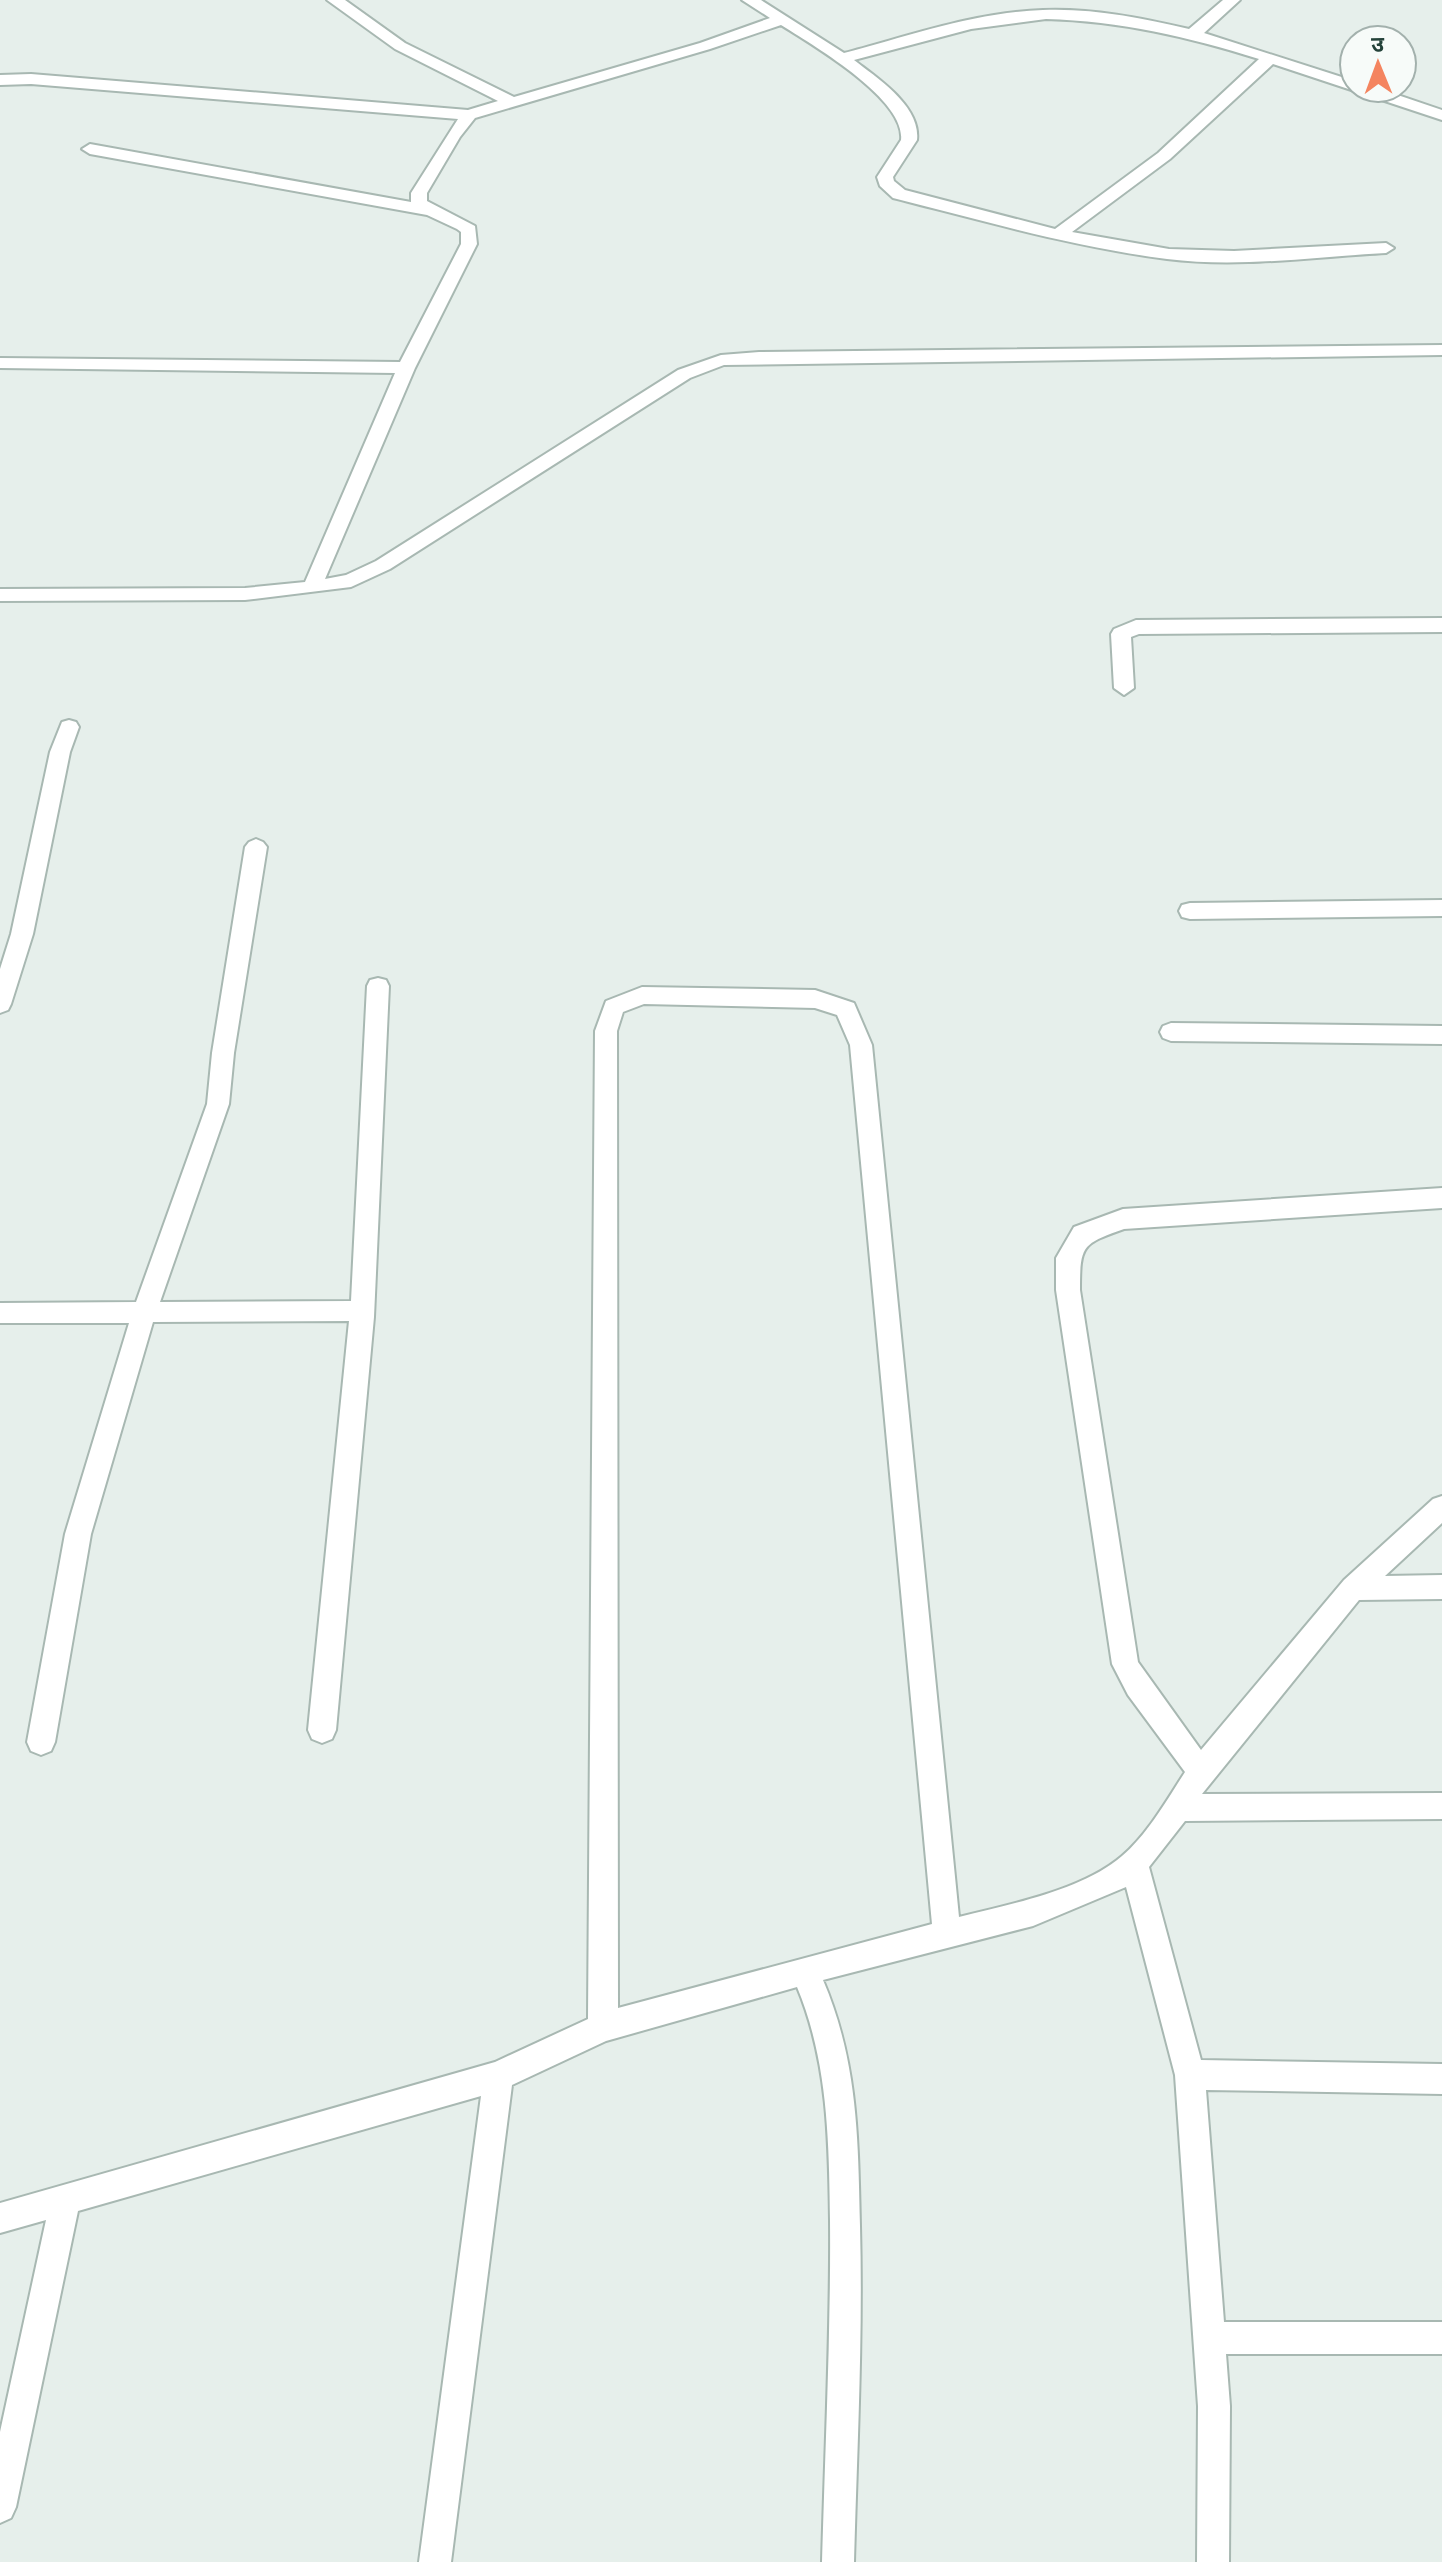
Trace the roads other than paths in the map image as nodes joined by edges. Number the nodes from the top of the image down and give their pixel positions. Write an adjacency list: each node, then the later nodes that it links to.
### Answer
1 (335, 0): 10 (street)
2 (750, 0): 4 (street)
3 (1232, 0): 5 (street)
4 (783, 19): 6 (street); 10 (street)
5 (1192, 35): 6 (street); 7 (street)
6 (843, 58): 16 (street)
7 (1270, 58): 9 (street); 16 (street)
8 (0, 80): 12 (street)
9 (1338, 81)
10 (512, 102): 12 (street)
11 (1409, 104): 13 (street)
12 (469, 115): 15 (street)
13 (1442, 115)
14 (90, 149): 15 (street)
15 (427, 210): 20 (street)
16 (1058, 235): 17 (street)
17 (1386, 248)
18 (1442, 350): 21 (street)
19 (0, 363): 20 (street)
20 (406, 368): 21 (street)
21 (312, 588): 22 (street)
22 (0, 595)
23 (1442, 625): 24 (street)
24 (1124, 688)
25 (69, 727): 30 (street)
26 (256, 847): 34 (street)
27 (1442, 908): 28 (street)
28 (1190, 911)
29 (378, 986): 35 (street)
30 (0, 1004)
31 (1171, 1032): 32 (street)
32 (1442, 1035)
33 (1442, 1198): 42 (street)
34 (145, 1311): 35 (street); 36 (street); 41 (street)
35 (360, 1311): 40 (street)
36 (0, 1313)
37 (1442, 1507): 39 (street)
38 (1442, 1587): 39 (street)
39 (1353, 1588): 42 (street)
40 (322, 1730)
41 (41, 1742)
42 (1201, 1771): 44 (street)
43 (1442, 1806): 44 (street)
44 (1178, 1808): 45 (street)
45 (1134, 1864): 46 (street); 49 (street)
46 (947, 1935): 47 (street); 48 (street)
47 (805, 1970): 48 (street); 58 (street)
48 (603, 2027): 50 (street)
49 (1190, 2075): 51 (street); 54 (street)
50 (498, 2076): 52 (street); 57 (street)
51 (1442, 2079)
52 (66, 2198): 53 (street); 56 (street)
53 (0, 2218)
54 (1210, 2338): 55 (street); 59 (street)
55 (1442, 2338)
56 (0, 2507)
57 (435, 2562)
58 (838, 2562)
59 (1213, 2562)

